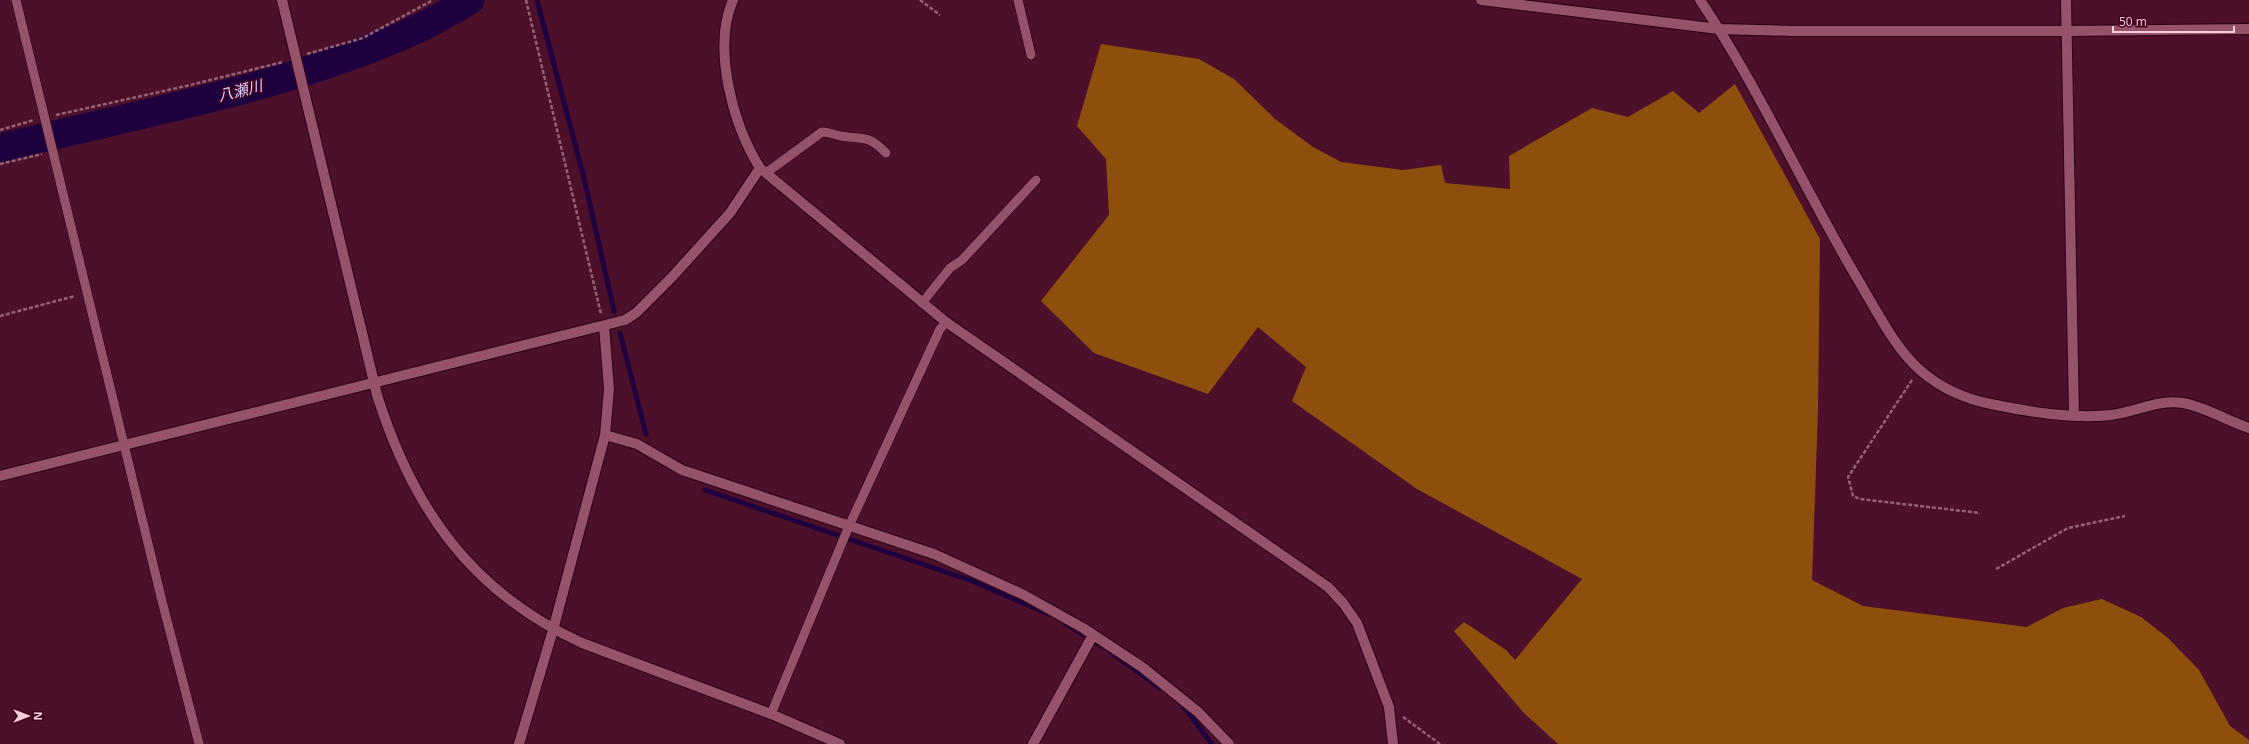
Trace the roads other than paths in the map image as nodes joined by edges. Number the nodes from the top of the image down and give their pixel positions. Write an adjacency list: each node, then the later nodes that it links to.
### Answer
1 (16, 0): 22 (lane)
2 (282, 0): 18 (street)
3 (733, 0): 13 (street)
4 (1018, 0): 11 (lane)
5 (1480, 0): 8 (street)
6 (1700, 0): 8 (street)
7 (2066, 0): 10 (street)
8 (1719, 29): 10 (street); 19 (street)
9 (2249, 29): 10 (street)
10 (2067, 31): 19 (street)
11 (1031, 54)
12 (886, 153): 13 (lane)
13 (763, 170): 15 (street); 17 (street)
14 (1036, 180): 15 (lane)
15 (922, 303): 16 (street)
16 (946, 322): 24 (lane); 33 (street)
17 (604, 326): 18 (street); 21 (street)
18 (374, 382): 22 (street); 25 (street)
19 (2074, 416): 20 (street)
20 (2249, 428)
21 (605, 435): 24 (street); 25 (street)
22 (124, 446): 23 (street); 28 (lane)
23 (0, 476)
24 (849, 526): 26 (street); 27 (lane)
25 (553, 630): 27 (street); 29 (street)
26 (1093, 635): 31 (street); 32 (street)
27 (771, 714): 30 (street)
28 (199, 744)
29 (519, 744)
30 (840, 744)
31 (1033, 744)
32 (1229, 744)
33 (1393, 744)

